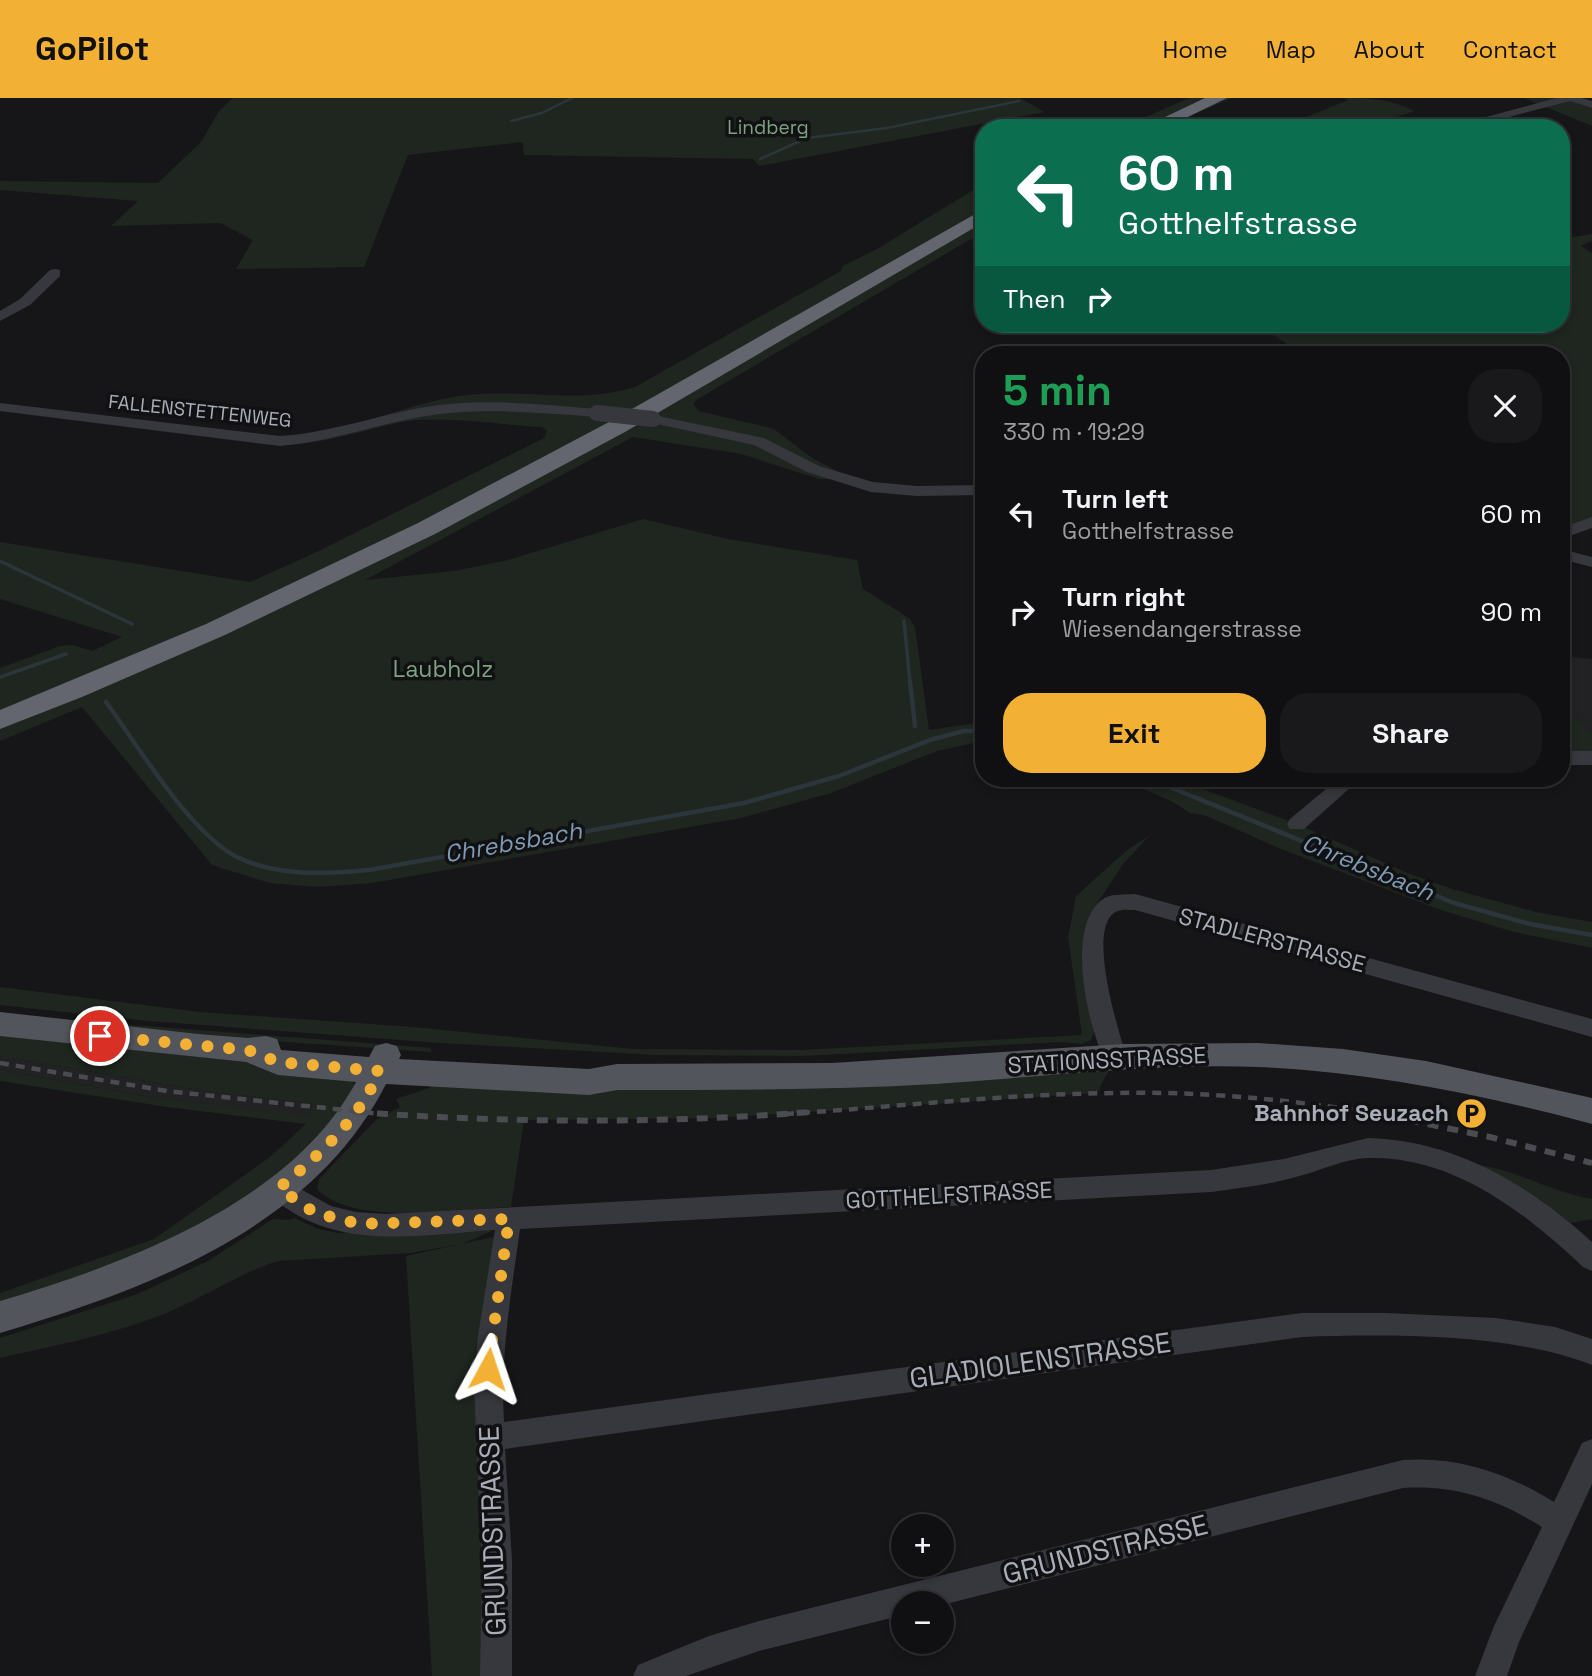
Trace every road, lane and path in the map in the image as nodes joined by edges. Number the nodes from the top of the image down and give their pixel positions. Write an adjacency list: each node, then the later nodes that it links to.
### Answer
1 (1202, 98): 5 (highway)
2 (1219, 98): 6 (highway)
3 (1571, 98): 4 (street); 7 (street)
4 (1592, 105)
5 (1154, 119)
6 (1171, 119)
7 (1487, 119)
8 (975, 216): 18 (highway)
9 (975, 217): 19 (highway)
10 (55, 273): 11 (street)
11 (0, 317)
12 (0, 407): 13 (street, FALLENSTETTENWEG, bridge)
13 (975, 490)
14 (1592, 522): 15 (street)
15 (1570, 531)
16 (1570, 556): 17 (street)
17 (1592, 562)
18 (0, 707)
19 (0, 720)
20 (1570, 758): 21 (street)
21 (1592, 758)
22 (1341, 787): 23 (street)
23 (1297, 824)
24 (0, 1024): 27 (main road, STATIONSSTRASSE)
25 (1592, 1028): 26 (street, STADLERSTRASSE)
26 (1115, 1058): 27 (main road, STATIONSSTRASSE); 28 (main road, STATIONSSTRASSE)
27 (383, 1063): 29 (main road)
28 (1592, 1111)
29 (279, 1188): 30 (street, GOTTHELFSTRASSE); 32 (main road)
30 (509, 1219): 31 (street, GOTTHELFSTRASSE); 34 (street, GRUNDSTRASSE)
31 (1592, 1259)
32 (0, 1317)
33 (1592, 1352): 34 (street, GLADIOLENSTRASSE)
34 (489, 1438): 37 (street, GRUNDSTRASSE)
35 (1592, 1453): 36 (street)
36 (1559, 1521): 38 (street, GRUNDSTRASSE); 39 (street)
37 (496, 1676)
38 (649, 1676)
39 (1491, 1676)

